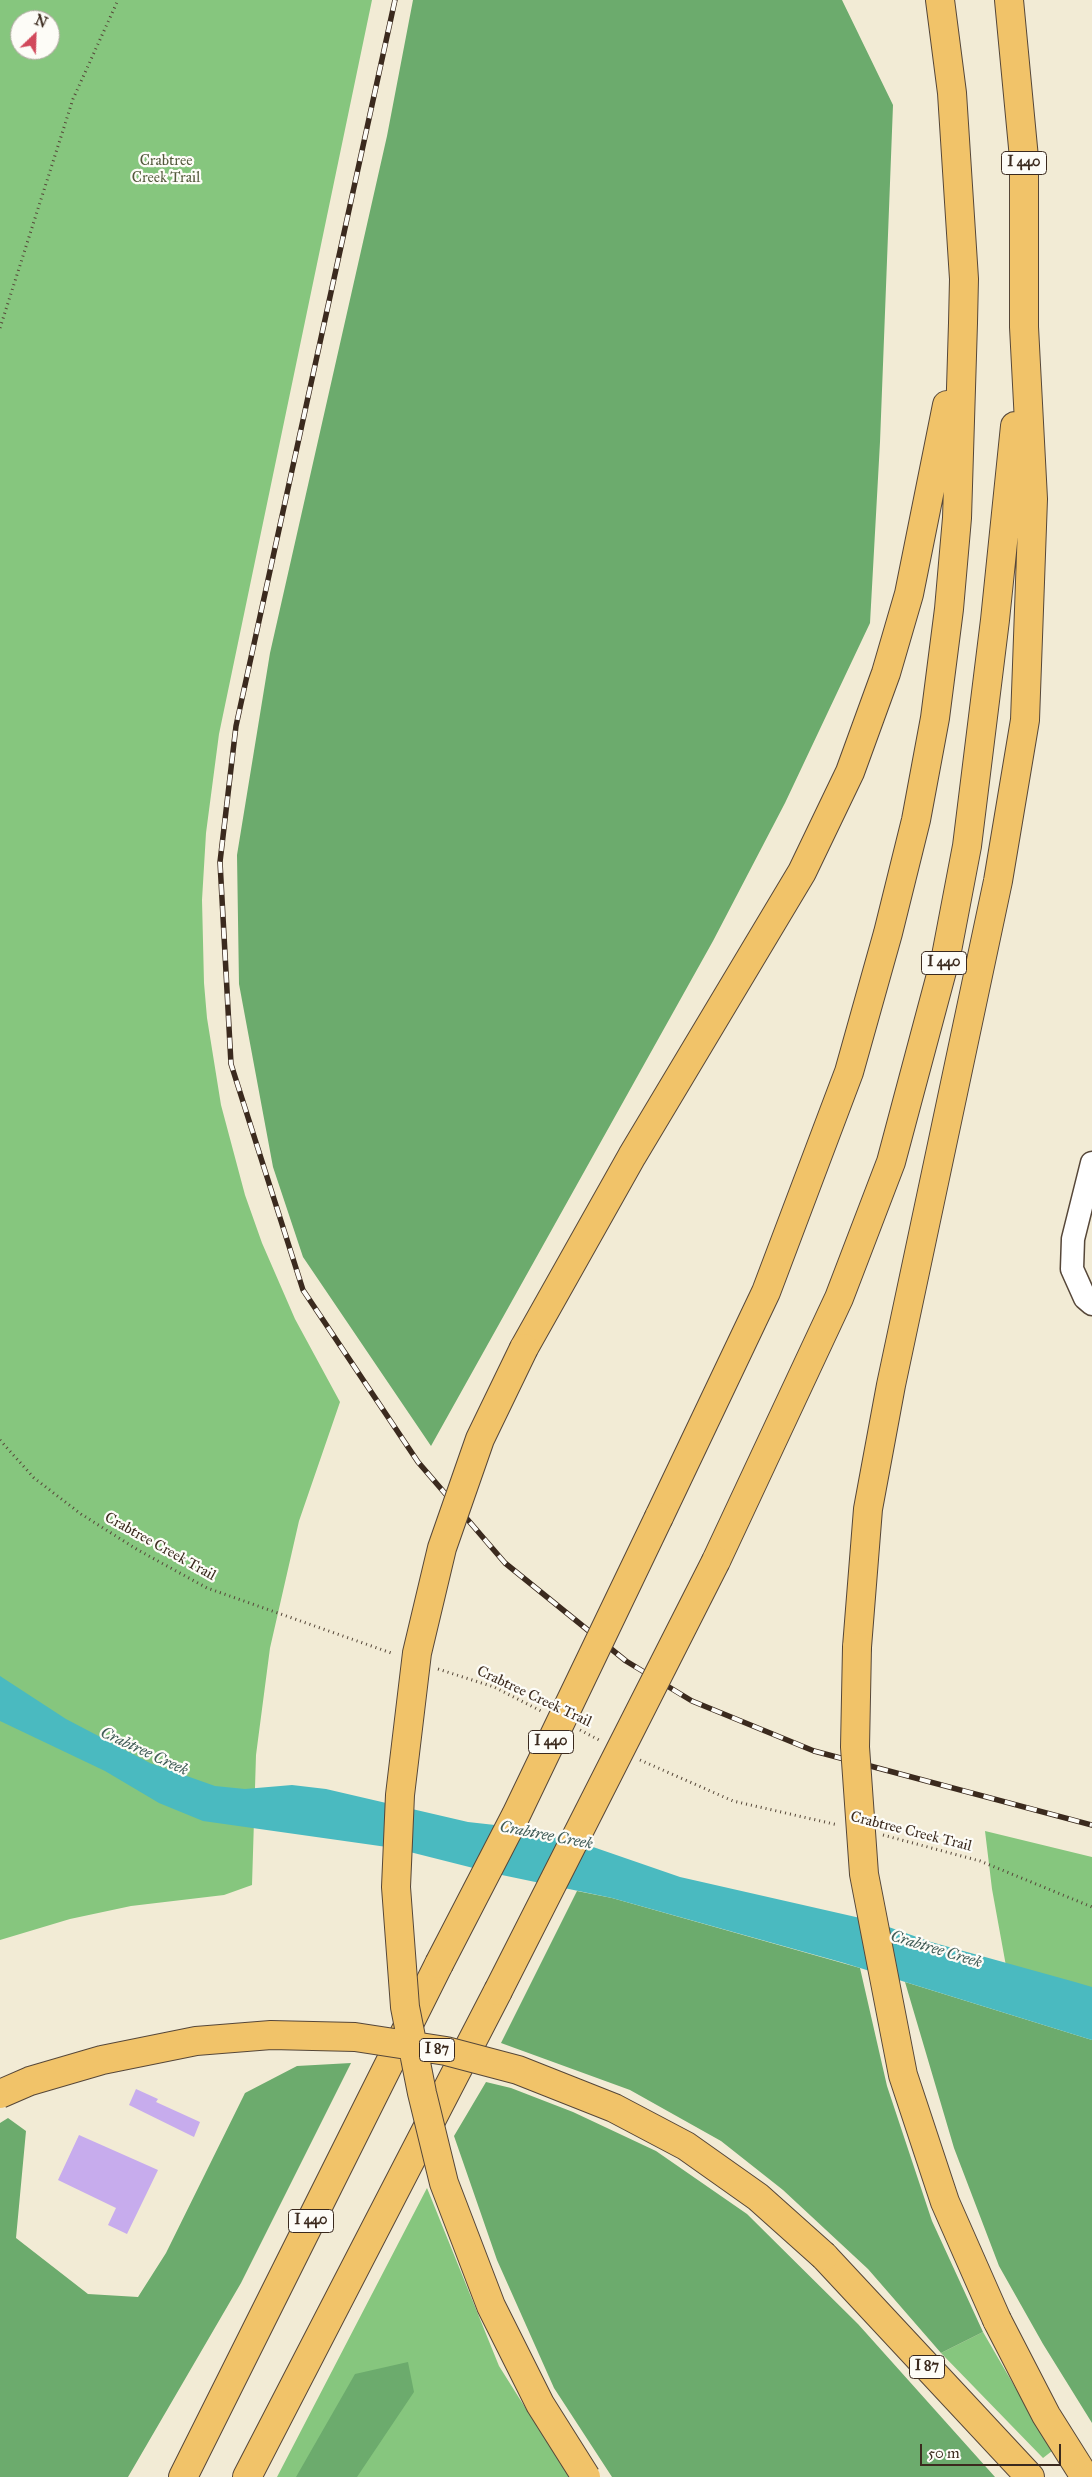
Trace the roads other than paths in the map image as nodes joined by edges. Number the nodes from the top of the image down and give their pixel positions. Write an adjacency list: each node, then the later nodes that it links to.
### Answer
1 (940, 0): 3 (highway, I 440)
2 (1009, 0): 4 (highway, I 440)
3 (964, 323): 8 (highway, I 440, bridge); 10 (highway, bridge)
4 (1024, 327): 9 (highway, I 440, bridge); 12 (highway, bridge)
5 (1092, 1163): 6 (lane)
6 (1092, 1304)
7 (0, 2094): 11 (highway, I 87, bridge)
8 (183, 2477)
9 (247, 2477)
10 (586, 2477)
11 (1030, 2477)
12 (1085, 2477)

